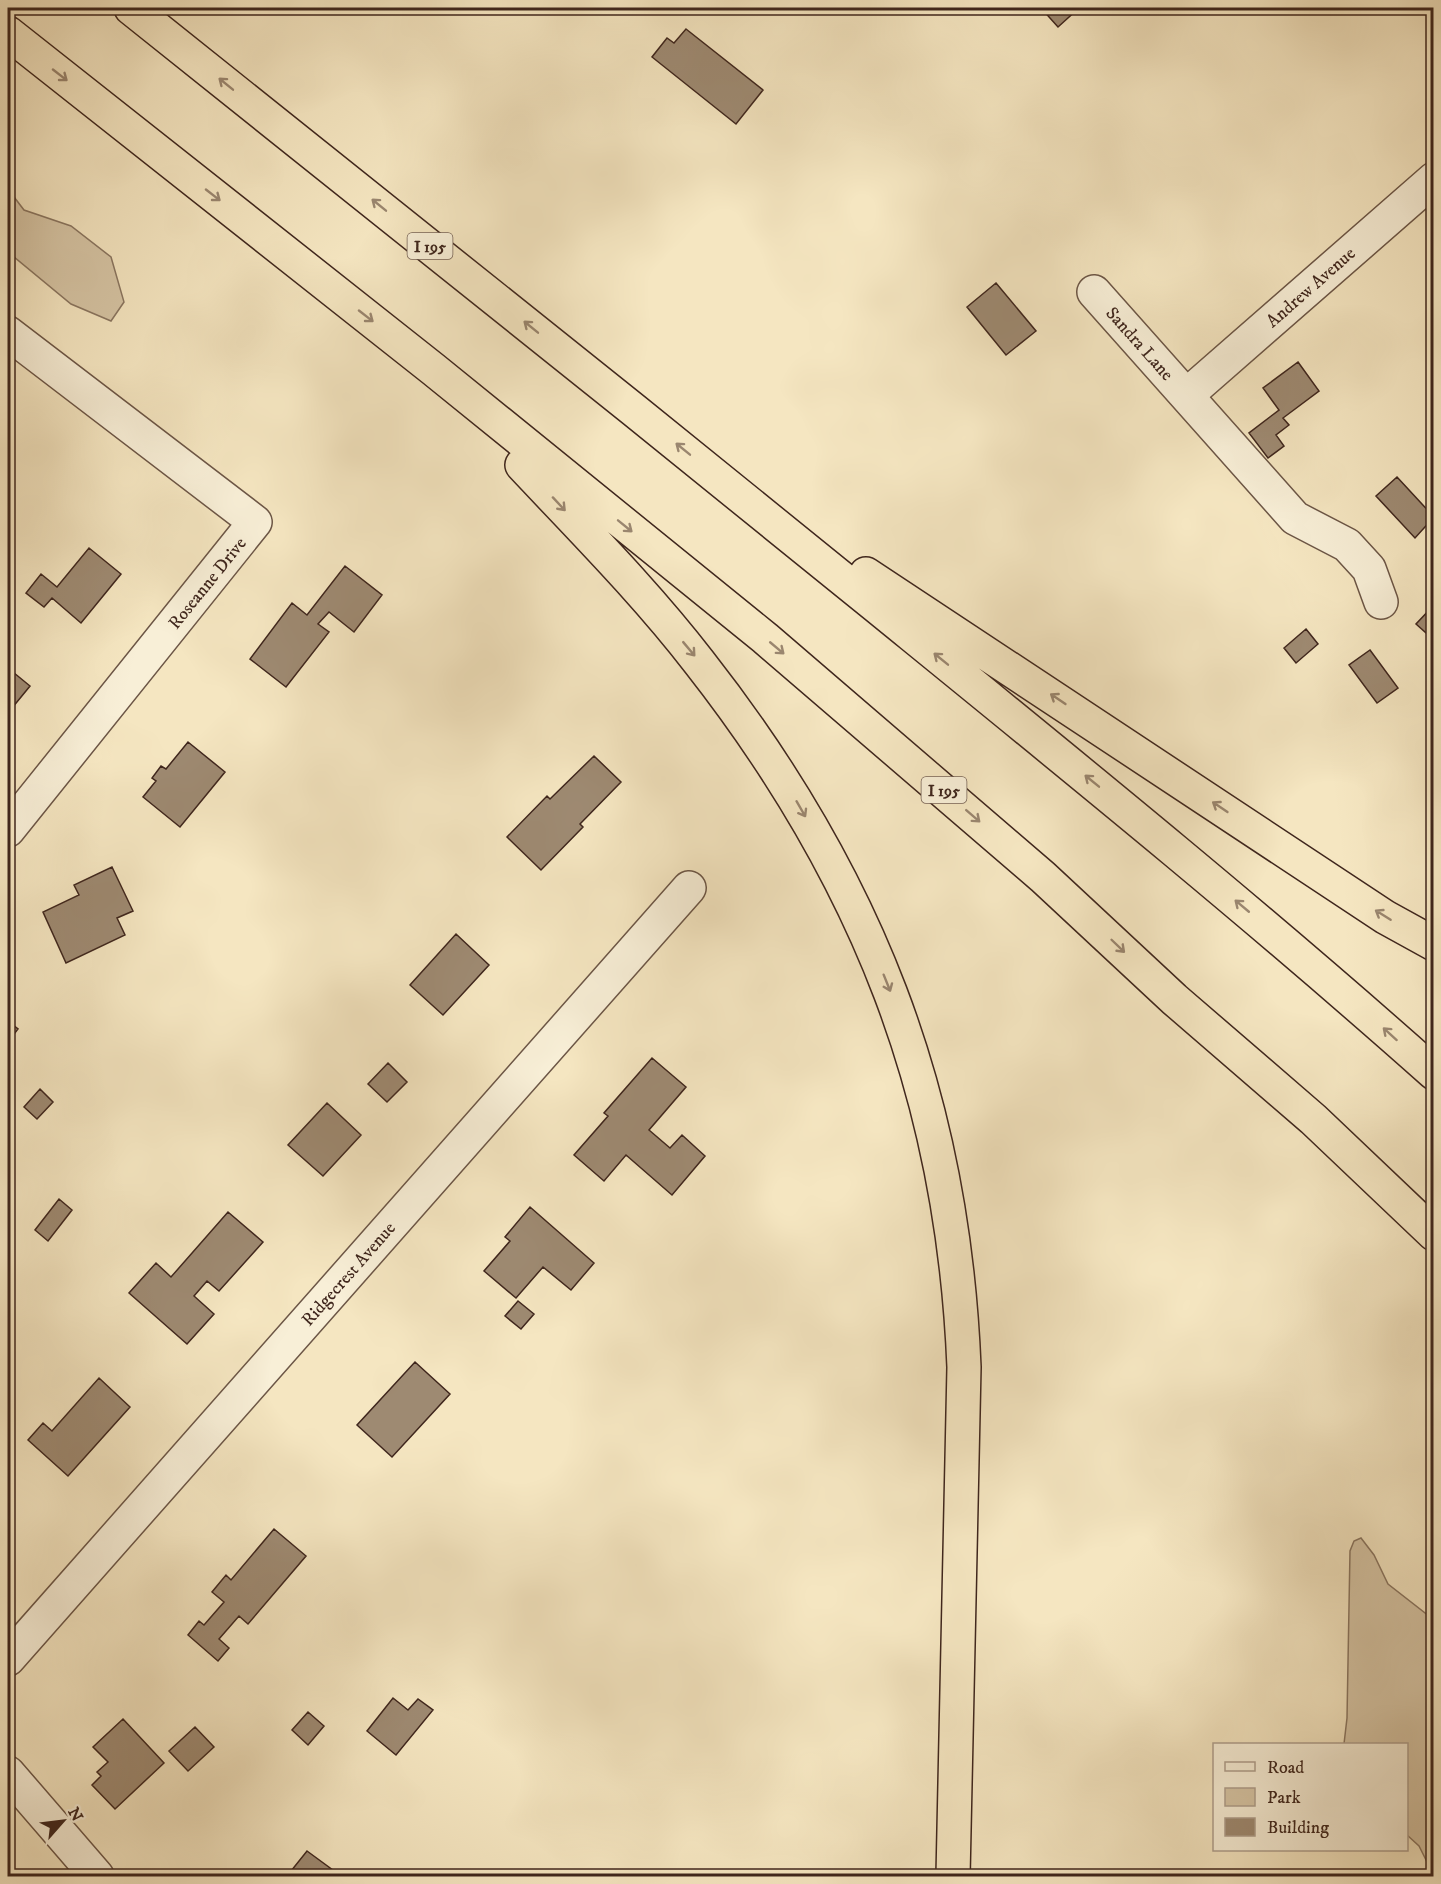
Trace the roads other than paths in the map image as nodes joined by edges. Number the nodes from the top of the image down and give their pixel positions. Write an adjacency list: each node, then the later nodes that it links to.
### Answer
1 (131, 8): 8 (highway, I 195, one-way to 1)
2 (8, 33): 6 (highway, I 195, one-way to 6)
3 (1434, 179): 7 (street, Andrew Avenue)
4 (1094, 292): 7 (street, Sandra Lane)
5 (8, 333): 10 (street, Roseanne Drive)
6 (433, 369): 14 (highway, I 195, one-way to 14); 18 (highway, one-way to 18)
7 (1187, 396): 9 (street, Sandra Lane)
8 (729, 486): 12 (highway, one-way to 8); 13 (highway, I 195, one-way to 8)
9 (1381, 602)
10 (8, 830)
11 (689, 888): 15 (street, Ridgecrest Avenue)
12 (1434, 944)
13 (1434, 1072)
14 (1434, 1234)
15 (8, 1659)
16 (8, 1773): 17 (street)
17 (97, 1876)
18 (953, 1876)

